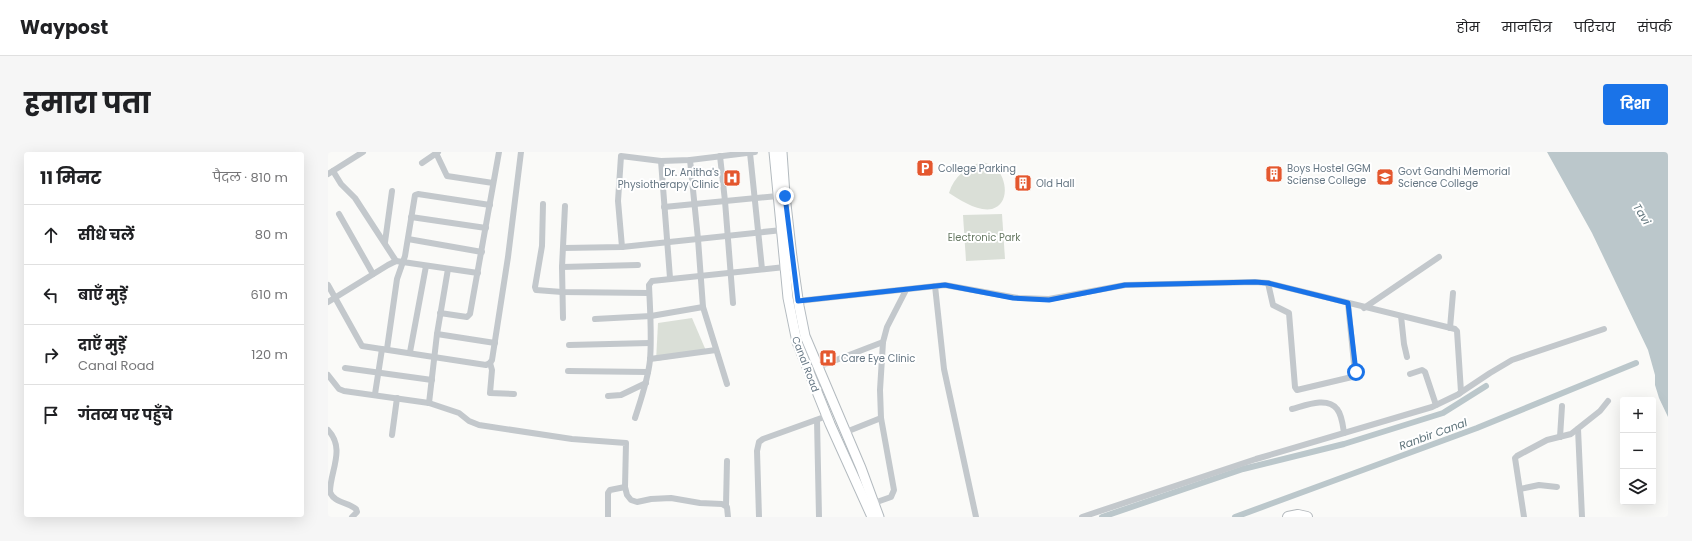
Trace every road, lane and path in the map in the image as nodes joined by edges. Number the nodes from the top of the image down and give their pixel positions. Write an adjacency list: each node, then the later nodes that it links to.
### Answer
1 (363, 152): 12 (street)
2 (499, 152): 13 (street)
3 (521, 152): 72 (street)
4 (753, 152): 8 (street); 16 (street)
5 (774, 152): 15 (main road, Canal Road)
6 (782, 152): 57 (main road, Canal Road)
7 (437, 153): 11 (street); 13 (street)
8 (720, 156): 9 (street); 17 (street)
9 (690, 160): 10 (street); 19 (street)
10 (661, 161): 22 (street); 33 (street)
11 (422, 162)
12 (330, 172): 31 (street)
13 (493, 183): 20 (street)
14 (392, 192): 31 (street)
15 (778, 196): 16 (street); 26 (main road, Canal Road)
16 (754, 198): 17 (street); 27 (street)
17 (725, 201): 19 (street); 28 (street)
18 (543, 204): 53 (street)
19 (694, 204): 22 (street); 30 (street)
20 (490, 205): 24 (street); 25 (street)
21 (565, 206): 34 (street)
22 (664, 207): 32 (street)
23 (339, 214): 46 (street)
24 (411, 217): 25 (street); 29 (street)
25 (486, 228): 35 (street)
26 (782, 230): 27 (street); 40 (main road, Canal Road)
27 (758, 233): 28 (street); 43 (street)
28 (728, 235): 30 (street); 44 (street)
29 (408, 239): 35 (street); 37 (street)
30 (698, 239): 32 (street); 47 (street)
31 (385, 242): 37 (street)
32 (667, 242): 33 (street); 48 (street)
33 (622, 247): 34 (street)
34 (564, 248): 41 (street)
35 (482, 252): 45 (street)
36 (1439, 257): 62 (street)
37 (400, 262): 38 (street); 46 (street); 75 (street)
38 (426, 266): 42 (street); 77 (street)
39 (638, 266): 41 (street)
40 (785, 267): 43 (street); 102 (main road, Canal Road)
41 (562, 268): 53 (street)
42 (448, 269): 45 (street); 63 (street)
43 (762, 269): 44 (street)
44 (731, 272): 47 (street); 59 (street)
45 (478, 273): 63 (street)
46 (373, 274): 56 (street)
47 (701, 275): 48 (street); 61 (street)
48 (670, 278): 54 (street)
49 (1268, 283): 51 (street); 60 (street); 60 (street)
50 (328, 285): 56 (street)
51 (935, 286): 52 (street); 126 (street)
52 (906, 290): 57 (street); 71 (street)
53 (562, 292): 54 (street); 66 (street)
54 (649, 293): 64 (street)
55 (1453, 293): 68 (street)
56 (335, 297): 58 (street); 75 (street)
57 (798, 301): 82 (main road, Canal Road)
58 (328, 302)
59 (733, 303)
60 (1348, 303): 62 (street)
61 (702, 307): 64 (street); 76 (street)
62 (1364, 308): 65 (street)
63 (440, 313): 70 (street)
64 (651, 316): 67 (street); 73 (street)
65 (1401, 316): 68 (street); 79 (street)
66 (562, 318)
67 (595, 319)
68 (1450, 328): 92 (street)
69 (1604, 329): 92 (street)
70 (437, 334): 72 (street); 78 (street)
71 (883, 342): 82 (street); 104 (street)
72 (495, 343): 81 (street)
73 (650, 343): 74 (street); 80 (street)
74 (569, 345)
75 (385, 349): 77 (street); 86 (street)
76 (716, 350): 80 (street); 91 (street)
77 (410, 352): 78 (street)
78 (434, 356): 81 (street); 89 (street)
79 (1408, 357)
80 (650, 359): 85 (street)
81 (490, 363): 94 (street)
82 (818, 367): 108 (main road, Canal Road)
83 (345, 368): 86 (street)
84 (568, 371): 85 (street)
85 (648, 372): 90 (street)
86 (378, 373): 89 (street); 93 (street)
87 (1410, 374): 99 (street)
88 (328, 376): 93 (street)
89 (432, 380): 98 (street)
90 (646, 383): 95 (street); 103 (street)
91 (727, 384)
92 (1460, 393): 99 (street)
93 (375, 394): 96 (street)
94 (514, 394)
95 (608, 396)
96 (397, 398): 98 (street); 110 (street)
97 (1608, 401): 106 (street)
98 (429, 403): 113 (street)
99 (1436, 405): 109 (street)
100 (1562, 406): 111 (street)
101 (1292, 408): 109 (street)
102 (827, 416): 105 (street); 124 (main road, Canal Road)
103 (635, 418)
104 (881, 418): 108 (street); 117 (street)
105 (817, 420): 122 (street); 123 (street)
106 (1578, 429): 111 (street); 131 (street)
107 (328, 430): 116 (street)
108 (846, 432): 117 (main road, Canal Road)
109 (1344, 433): 127 (street)
110 (392, 435)
111 (1560, 437): 115 (street)
112 (727, 461): 118 (street)
113 (625, 487): 118 (street); 120 (street)
114 (1557, 487): 115 (street)
115 (1520, 489): 130 (street)
116 (329, 492): 119 (street)
117 (874, 503): 125 (main road, Canal Road)
118 (726, 505): 121 (street)
119 (353, 517)
120 (608, 517)
121 (728, 517)
122 (759, 517)
123 (819, 517)
124 (872, 517)
125 (879, 517)
126 (976, 517)
127 (1082, 517)
128 (1288, 517): 129 (highway)
129 (1307, 517)
130 (1524, 517)
131 (1582, 517)

